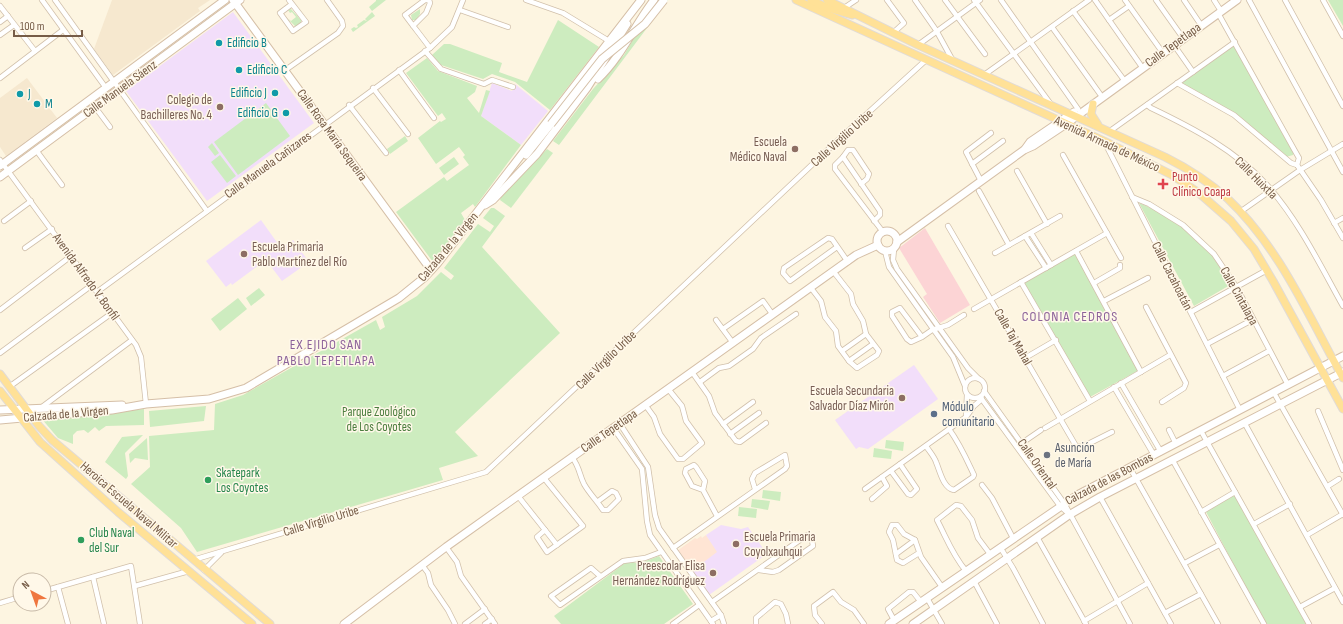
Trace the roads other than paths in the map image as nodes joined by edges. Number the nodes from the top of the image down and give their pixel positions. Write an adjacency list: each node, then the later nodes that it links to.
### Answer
1 (42, 0): 48 (street)
2 (55, 0): 73 (street)
3 (225, 0): 73 (street, Calle Manuela Sáenz)
4 (327, 0): 68 (street)
5 (464, 0): 35 (street, Calle Manuela Cañizares)
6 (526, 0): 54 (street)
7 (641, 0): 54 (street, Calzada de la Virgen)
8 (646, 0): 78 (street, Calzada de la Virgen)
9 (654, 0): 78 (street)
10 (664, 0): 113 (street, Calzada de la Virgen, bridge)
11 (796, 0): 64 (main road, Avenida Armada de México)
12 (810, 0): 39 (main road)
13 (827, 0): 34 (main road, Avenida Armada de México)
14 (856, 0): 34 (street)
15 (887, 0): 50 (street)
16 (915, 0): 49 (street)
17 (945, 0): 40 (street)
18 (1001, 0): 55 (street)
19 (1089, 0): 36 (street)
20 (1095, 0): 41 (street)
21 (1125, 0): 33 (street)
22 (1156, 0): 53 (street)
23 (1184, 0): 44 (street)
24 (1214, 0): 37 (street)
25 (1237, 0): 37 (street, Calle Tepetlapa)
26 (1249, 0): 101 (street)
27 (1284, 0): 86 (street)
28 (1323, 0): 52 (street)
29 (236, 1): 68 (street, Calle Rosa María Sequeira); 79 (street, Calle Manuela Sáenz)
30 (977, 1): 40 (street); 63 (street)
31 (291, 2): 31 (street)
32 (0, 6): 38 (street)
33 (1129, 6): 41 (street); 61 (street)
34 (844, 8): 39 (main road, Avenida Armada de México)
35 (460, 10): 46 (street); 59 (street, Calle Manuela Cañizares)
36 (1073, 12): 47 (street); 72 (street)
37 (1220, 12): 44 (street, Calle Tepetlapa); 56 (street)
38 (8, 16): 42 (street); 43 (street)
39 (856, 16): 50 (main road, Avenida Armada de México)
40 (957, 16): 49 (street); 62 (street)
41 (1109, 20): 66 (street)
42 (0, 22)
43 (14, 25): 51 (street); 60 (street)
44 (1202, 25): 53 (street, Calle Tepetlapa)
45 (413, 26): 45 (street); 59 (street)
46 (508, 27)
47 (1052, 27): 55 (street); 81 (street)
48 (63, 30): 60 (street); 76 (street)
49 (936, 30): 57 (street); 65 (street)
50 (893, 33): 57 (main road, Avenida Armada de México)
51 (0, 35)
52 (1343, 36)
53 (1183, 38): 58 (street, Calle Tepetlapa)
54 (609, 41): 113 (street, Calzada de la Virgen)
55 (1031, 42): 63 (street); 88 (street)
56 (1235, 42): 69 (street); 107 (street)
57 (918, 45): 65 (main road, Avenida Armada de México)
58 (1174, 45): 61 (street, Calle Tepetlapa); 69 (street)
59 (427, 48): 67 (street, Calle Manuela Cañizares); 75 (street)
60 (35, 52): 71 (street)
61 (1163, 52): 66 (street, Calle Tepetlapa)
62 (985, 54)
63 (1013, 55): 70 (street); 85 (street)
64 (926, 60): 90 (main road, Avenida Armada de México); 297 (street, Calle Virgilio Uribe)
65 (953, 60): 70 (main road, Avenida Armada de México)
66 (1142, 67): 72 (street, Calle Tepetlapa)
67 (399, 70): 77 (street, Calle Manuela Cañizares); 89 (street)
68 (284, 71): 91 (street, Calle Rosa María Sequeira)
69 (1193, 72): 74 (street)
70 (984, 75): 85 (main road, Avenida Armada de México)
71 (0, 78)
72 (1124, 80): 80 (street, Calle Tepetlapa)
73 (114, 81): 76 (street, Calle Manuela Sáenz); 79 (street)
74 (1177, 83): 84 (street); 107 (street)
75 (513, 87)
76 (106, 88): 105 (street, Calle Manuela Sáenz)
77 (373, 88): 83 (street, Calle Manuela Cañizares); 96 (street)
78 (587, 88): 121 (street, Calzada de la Virgen)
79 (119, 90): 87 (street, Calle Manuela Sáenz); 122 (street)
80 (1110, 90): 81 (street, Calle Tepetlapa); 82 (street, Calle Tepetlapa)
81 (1100, 94): 88 (street, Calle Tepetlapa)
82 (1093, 104): 88 (street, Calle Tepetlapa); 93 (main road)
83 (349, 105): 91 (street, Calle Manuela Cañizares); 102 (street)
84 (1147, 105): 94 (street); 117 (street, Calle Huixtla)
85 (1052, 106): 88 (main road, Avenida Armada de México)
86 (1343, 106)
87 (95, 107): 92 (street); 100 (street, Calle Manuela Sáenz)
88 (1075, 113): 90 (street, Calle Tepetlapa); 93 (main road, Avenida Armada de México)
89 (434, 118)
90 (1062, 123): 98 (main road, Avenida Armada de México); 114 (street, Calle Tepetlapa)
91 (324, 124): 122 (street, Calle Manuela Cañizares); 155 (street, Calle Rosa María Sequeira)
92 (110, 127)
93 (1100, 127): 94 (main road, Avenida Armada de México)
94 (1110, 131): 123 (main road, Avenida Armada de México)
95 (991, 133): 106 (street)
96 (408, 134)
97 (1003, 141): 106 (street)
98 (1104, 141): 119 (street, Calle Cacahoatán); 156 (main road, Avenida Armada de México)
99 (1343, 144): 101 (street)
100 (36, 150): 109 (street, Calle Manuela Sáenz); 116 (street)
101 (1331, 151): 108 (street); 111 (street)
102 (386, 153)
103 (1063, 155): 134 (street)
104 (842, 157): 115 (street); 115 (street); 127 (street)
105 (1, 163): 109 (street, Avenida Alfredo V. Bonfil)
106 (972, 164): 114 (street)
107 (1297, 165): 108 (street)
108 (1300, 170): 117 (street); 128 (street)
109 (8, 171): 112 (street, Calle Manuela Sáenz); 120 (street, Avenida Alfredo V. Bonfil)
110 (1017, 171): 129 (street)
111 (1343, 172)
112 (0, 177)
113 (504, 177): 121 (street, Calzada de la Virgen)
114 (981, 180): 136 (street, Calle Tepetlapa)
115 (860, 184): 127 (street)
116 (62, 186)
117 (1271, 190): 123 (street); 167 (street, Calle Huixtla)
118 (979, 191): 141 (street)
119 (1132, 197): 163 (street, Calle Cintalapa); 171 (street, Calle Cacahoatán)
120 (31, 202): 126 (street); 131 (street, Avenida Alfredo V. Bonfil)
121 (482, 206): 155 (street, Calzada de la Virgen)
122 (206, 211): 164 (street, Calle Manuela Cañizares)
123 (1240, 212): 197 (main road, Avenida Armada de México)
124 (1060, 216): 129 (street)
125 (1343, 218): 128 (street)
126 (4, 221)
127 (874, 221): 132 (street)
128 (1334, 223): 138 (street)
129 (1047, 224): 133 (street)
130 (948, 226): 165 (street, Calle Taj Mahal)
131 (52, 229): 143 (street); 147 (street, Avenida Alfredo V. Bonfil)
132 (883, 232): 135 (street); 139 (street)
133 (1031, 233): 137 (street); 151 (street)
134 (1107, 233): 145 (street); 148 (street)
135 (894, 234): 136 (street); 140 (street)
136 (907, 234): 140 (street, Calle Tepetlapa)
137 (1025, 236): 141 (street); 154 (street)
138 (1343, 238)
139 (878, 245): 144 (street); 149 (street, Calle Tepetlapa)
140 (895, 245): 144 (street); 150 (street)
141 (1009, 245): 146 (street)
142 (837, 247): 142 (street); 149 (street)
143 (25, 248)
144 (885, 251): 153 (street)
145 (1076, 251): 151 (street); 160 (street)
146 (995, 253)
147 (71, 256): 161 (street, Avenida Alfredo V. Bonfil); 170 (street)
148 (1121, 258)
149 (848, 262): 157 (street, Calle Tepetlapa)
150 (894, 264): 153 (street); 178 (street, Calle Oriental)
151 (1051, 265): 154 (street)
152 (1120, 265): 160 (street)
153 (889, 267): 180 (street)
154 (1046, 268): 159 (street)
155 (431, 270): 222 (street, Calzada de la Virgen)
156 (1267, 270): 163 (street); 198 (main road, Avenida Armada de México)
157 (834, 271): 162 (street, Calle Tepetlapa); 181 (street)
158 (1148, 278): 166 (street)
159 (1021, 282): 165 (street); 184 (street)
160 (1094, 282): 166 (street)
161 (92, 284): 164 (street, Avenida Alfredo V. Bonfil); 192 (street)
162 (811, 288): 174 (street, Calle Tepetlapa); 190 (street)
163 (1237, 288): 171 (street); 177 (street, Calle Cintalapa)
164 (97, 292): 172 (street, Avenida Alfredo V. Bonfil)
165 (991, 299): 169 (street); 195 (street, Calle Taj Mahal)
166 (1104, 301): 200 (street)
167 (1343, 306)
168 (1146, 307): 193 (street)
169 (974, 309)
170 (0, 310)
171 (1191, 312): 187 (street, Calle Cacahoatán)
172 (112, 313): 183 (street, Avenida Alfredo V. Bonfil); 210 (street)
173 (796, 314): 206 (street)
174 (773, 315): 179 (street); 185 (street, Calle Tepetlapa)
175 (964, 315): 178 (street)
176 (716, 320): 179 (street)
177 (1252, 320): 187 (street); 191 (street, Calle Cintalapa)
178 (938, 327): 180 (street); 188 (street, Calle Oriental)
179 (723, 328): 185 (street)
180 (932, 330): 182 (street); 189 (street)
181 (866, 334): 186 (street); 190 (street)
182 (922, 337): 182 (street)
183 (132, 340): 222 (street, Avenida Alfredo V. Bonfil); 226 (street)
184 (1056, 340): 195 (street); 218 (street)
185 (733, 343): 199 (street, Calle Tepetlapa)
186 (873, 344): 196 (street); 196 (street)
187 (1207, 344): 203 (street, Calle Cacahoatán)
188 (951, 345): 189 (street); 204 (street, Calle Oriental)
189 (946, 348): 209 (street)
190 (842, 351): 196 (street)
191 (1268, 351): 203 (street); 208 (street, Calle Cintalapa)
192 (0, 353)
193 (1170, 355): 200 (street); 221 (street)
194 (1343, 356): 197 (street, Calzada de las Bombas)
195 (1025, 358): 238 (street, Calle Taj Mahal)
196 (849, 360)
197 (1334, 361): 198 (street, Calzada de las Bombas); 202 (main road, Avenida Armada de México)
198 (1320, 368): 205 (main road, Avenida Armada de México); 208 (street, Calzada de las Bombas)
199 (692, 372): 206 (street); 212 (street, Calle Tepetlapa)
200 (1141, 372): 207 (street)
201 (0, 374): 210 (main road, Heroica Escuela Naval Militar)
202 (1342, 374): 205 (street, Calzada de las Bombas)
203 (1223, 376): 231 (street, Calle Cacahoatán)
204 (979, 379): 209 (street); 213 (street, Calle Oriental)
205 (1327, 380): 223 (street, Calzada de las Bombas); 228 (main road, Avenida Armada de México)
206 (700, 382): 243 (street)
207 (1121, 383): 211 (street); 234 (street)
208 (1288, 385): 215 (street, Calzada de las Bombas)
209 (965, 386): 216 (street)
210 (9, 387): 227 (main road, Heroica Escuela Naval Militar)
211 (1114, 387): 218 (street); 240 (street)
212 (669, 390): 225 (street, Calle Tepetlapa); 225 (street)
213 (984, 391): 217 (street); 251 (street, Calle Oriental)
214 (1, 392): 219 (main road); 230 (main road, Heroica Escuela Naval Militar)
215 (1274, 393): 223 (street); 231 (street, Calzada de las Bombas)
216 (967, 394): 217 (street); 236 (street)
217 (981, 398): 236 (street); 278 (street, Calle Oriental)
218 (1090, 401): 238 (street)
219 (0, 402)
220 (753, 402): 243 (street)
221 (1162, 402)
222 (146, 404): 224 (street, Calzada de la Virgen)
223 (1280, 404): 241 (street, Calzada de las Bombas); 267 (street)
224 (132, 405): 226 (street, Calzada de la Virgen); 235 (street, Calzada de la Virgen)
225 (646, 406): 244 (street, Calle Tepetlapa)
226 (40, 408): 227 (street, Calzada de la Virgen)
227 (26, 409): 230 (street, Calzada de la Virgen); 235 (main road, Heroica Escuela Naval Militar)
228 (1343, 409)
229 (0, 410): 230 (street, Calzada de la Virgen)
230 (14, 410): 237 (main road, Heroica Escuela Naval Militar)
231 (1240, 410): 247 (street, Calzada de las Bombas)
232 (1318, 411): 260 (street)
233 (759, 412): 249 (street)
234 (1140, 416): 240 (street); 254 (street)
235 (32, 417): 237 (street, Calzada de la Virgen); 276 (main road, Heroica Escuela Naval Militar)
236 (966, 417): 245 (street)
237 (21, 418): 239 (street, Calzada de la Virgen); 279 (main road, Heroica Escuela Naval Militar)
238 (1060, 419): 248 (street, Calle Taj Mahal); 251 (street)
239 (0, 420)
240 (1133, 420): 255 (street)
241 (1244, 422): 250 (street, Calzada de las Bombas); 277 (street)
242 (766, 423): 249 (street)
243 (723, 424): 249 (street)
244 (617, 427): 256 (street, Calle Tepetlapa); 287 (street); 291 (street)
245 (949, 429): 253 (street); 253 (street)
246 (1169, 430): 252 (street)
247 (1201, 431): 250 (street); 252 (street, Calzada de las Bombas)
248 (1112, 432)
249 (730, 434)
250 (1207, 442): 257 (street, Calzada de las Bombas); 271 (street)
251 (1022, 443): 278 (street, Calle Oriental)
252 (1176, 444): 254 (street, Calzada de las Bombas)
253 (926, 446): 258 (street)
254 (1161, 452): 255 (street, Calzada de las Bombas)
255 (1154, 455): 259 (street, Calzada de las Bombas)
256 (572, 457): 263 (street, Calle Tepetlapa); 275 (street)
257 (1172, 459): 264 (street, Calzada de las Bombas); 280 (street)
258 (900, 464): 261 (street); 261 (street)
259 (1130, 468): 264 (street); 278 (street, Calzada de las Bombas)
260 (1343, 470)
261 (891, 471): 262 (street)
262 (882, 477): 269 (street); 274 (street)
263 (544, 478): 272 (street, Calle Tepetlapa); 292 (street)
264 (1136, 478): 273 (street, Calzada de las Bombas); 304 (street)
265 (1339, 479): 267 (street)
266 (982, 485): 288 (street)
267 (1328, 486): 281 (street)
268 (755, 489): 268 (street); 283 (street)
269 (864, 489)
270 (703, 490): 270 (street); 283 (street)
271 (1235, 492): 280 (street); 284 (street)
272 (518, 496): 285 (street); 294 (street, Calle Tepetlapa)
273 (1100, 497): 282 (street, Calzada de las Bombas); 313 (street)
274 (872, 499)
275 (597, 502): 275 (street)
276 (126, 503): 279 (main road); 303 (main road, Heroica Escuela Naval Militar)
277 (1290, 504): 284 (street); 286 (street)
278 (1062, 505): 282 (street, Calle Oriental); 288 (street, Calzada de las Bombas)
279 (118, 512): 308 (main road, Heroica Escuela Naval Militar)
280 (1201, 512): 293 (street)
281 (1343, 514): 286 (street)
282 (1070, 515): 289 (street, Calzada de las Bombas); 322 (street, Calle Oriental)
283 (717, 516): 296 (street)
284 (1254, 524): 327 (street)
285 (545, 530): 292 (street); 292 (street)
286 (1307, 535): 317 (street)
287 (663, 536): 291 (street); 296 (street)
288 (1013, 538): 295 (street, Calzada de las Bombas)
289 (1037, 538): 302 (street, Calzada de las Bombas); 335 (street)
290 (915, 540): 299 (street); 300 (street); 300 (street)
291 (655, 543): 298 (street)
292 (557, 545)
293 (1219, 545): 304 (street); 359 (street)
294 (446, 547): 305 (street, Calle Tepetlapa); 328 (street)
295 (1000, 547): 301 (street, Calzada de las Bombas); 302 (street)
296 (673, 548): 323 (street)
297 (224, 551): 303 (street, Calle Virgilio Uribe); 306 (street, Calle Virgilio Uribe)
298 (661, 552): 310 (street); 326 (street)
299 (919, 553): 300 (street); 316 (street)
300 (896, 554)
301 (990, 554): 309 (street, Calzada de las Bombas); 309 (street)
302 (1008, 559): 312 (street, Calzada de las Bombas); 355 (street)
303 (193, 560): 306 (main road, Heroica Escuela Naval Militar)
304 (1185, 563): 319 (street)
305 (422, 565): 341 (street, Calle Tepetlapa); 342 (street)
306 (204, 570): 340 (main road, Heroica Escuela Naval Militar)
307 (759, 570): 307 (street); 323 (street)
308 (189, 571): 314 (street); 339 (main road, Heroica Escuela Naval Militar)
309 (966, 571): 316 (street, Calzada de las Bombas)
310 (600, 576): 310 (street)
311 (93, 577): 314 (street); 315 (street); 337 (street)
312 (974, 581): 329 (street, Calzada de las Bombas); 354 (street)
313 (1148, 584): 322 (street); 330 (street)
314 (135, 586): 338 (street)
315 (58, 587): 318 (street); 336 (street)
316 (942, 587): 321 (street, Calzada de las Bombas)
317 (1335, 588): 324 (street); 327 (street)
318 (52, 589)
319 (1201, 594): 330 (street); 358 (street)
320 (12, 599): 325 (street)
321 (924, 600): 329 (street); 333 (street, Calzada de las Bombas); 333 (street)
322 (1118, 601): 335 (street); 356 (street, Calle Oriental)
323 (712, 602): 331 (street)
324 (1343, 602)
325 (0, 603)
326 (699, 605): 334 (street); 346 (street)
327 (1300, 607): 360 (street)
328 (485, 609): 332 (street); 343 (street)
329 (935, 610): 352 (street, Calzada de las Bombas); 353 (street)
330 (1165, 613): 357 (street)
331 (721, 615): 334 (street); 347 (street)
332 (492, 619): 344 (street); 345 (street)
333 (892, 622)
334 (712, 623)
335 (1085, 623)
336 (68, 624)
337 (104, 624)
338 (140, 624)
339 (252, 624)
340 (270, 624)
341 (344, 624)
342 (456, 624)
343 (465, 624)
344 (485, 624)
345 (495, 624)
346 (673, 624)
347 (724, 624)
348 (756, 624): 349 (street)
349 (788, 624)
350 (822, 624): 351 (street)
351 (864, 624)
352 (913, 624)
353 (942, 624)
354 (997, 624)
355 (1043, 624)
356 (1130, 624)
357 (1171, 624)
358 (1218, 624)
359 (1264, 624)
360 (1310, 624)

